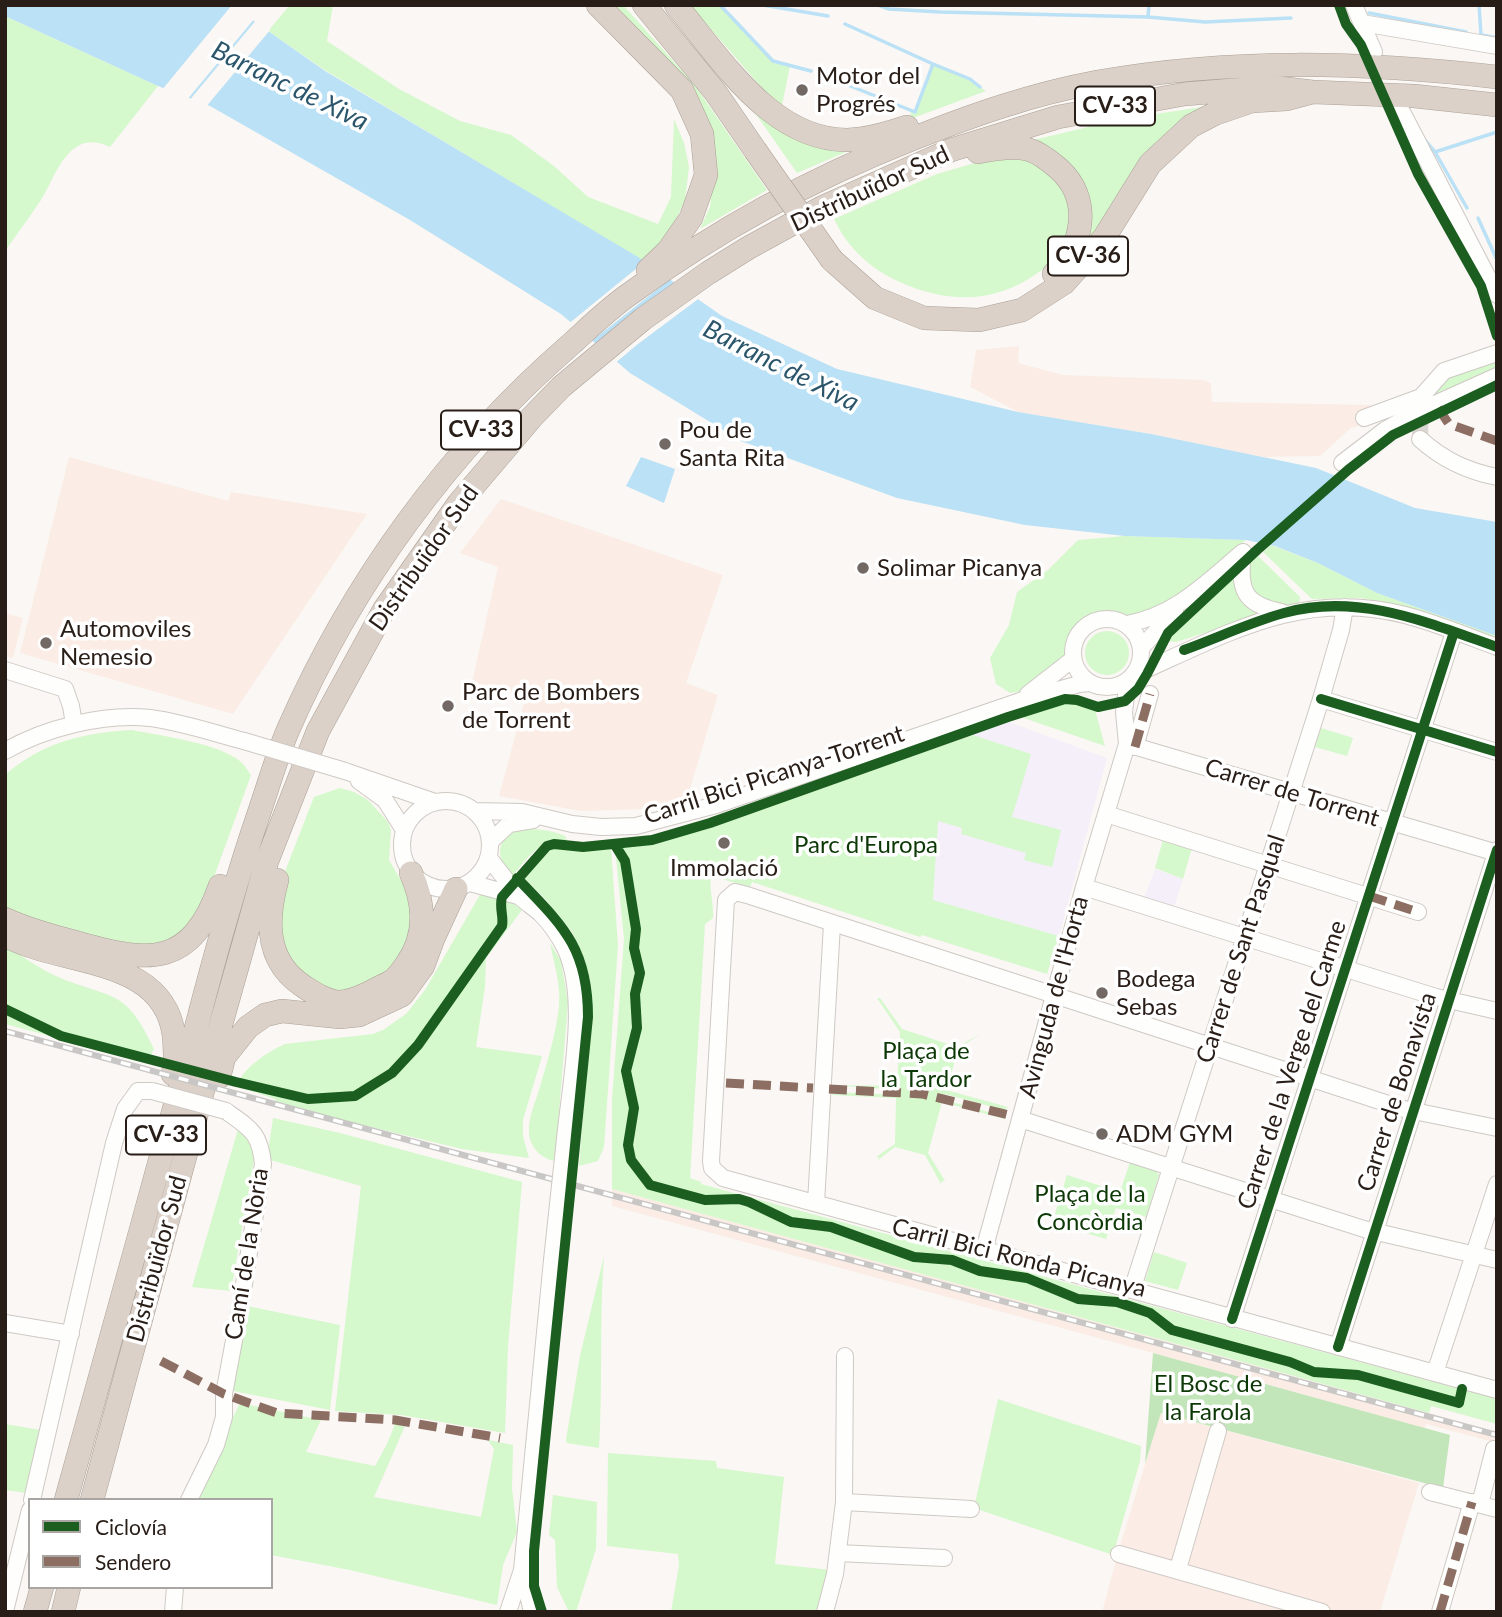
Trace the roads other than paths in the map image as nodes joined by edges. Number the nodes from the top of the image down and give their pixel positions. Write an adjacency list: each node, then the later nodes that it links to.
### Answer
1 (598, 5): 16 (highway)
2 (644, 5): 14 (highway)
3 (667, 5): 14 (highway)
4 (676, 5): 13 (highway)
5 (1354, 5): 6 (street)
6 (1362, 23): 7 (street); 8 (street)
7 (1497, 46)
8 (1374, 52)
9 (1497, 77): 13 (highway)
10 (1313, 92): 11 (highway, CV-36); 15 (highway, Distribuïdor Sud / CV-33); 17 (highway, CV-36)
11 (1497, 105)
12 (1400, 108): 18 (street)
13 (975, 114): 16 (highway, Distribuïdor Sud)
14 (760, 146): 17 (highway)
15 (924, 163): 17 (highway); 50 (highway, Distribuïdor Sud / CV-33)
16 (677, 254): 46 (highway, Distribuïdor Sud / CV-33)
17 (837, 256)
18 (1497, 295)
19 (1497, 353): 21 (street)
20 (1497, 376): 23 (street)
21 (1364, 418)
22 (1420, 439): 24 (street)
23 (1342, 463)
24 (1497, 477)
25 (1184, 601): 27 (street); 28 (street); 31 (street)
26 (1345, 607): 27 (street); 29 (street); 38 (street, Carrer de Sant Pasqual)
27 (1285, 613): 32 (street)
28 (1127, 624): 31 (street); 33 (street)
29 (1454, 632): 30 (street); 41 (street, Carrer de la Verge del Carme)
30 (1497, 647)
31 (1141, 649): 32 (street); 35 (street)
32 (1184, 650): 35 (street)
33 (1073, 659): 36 (street); 39 (street)
34 (5, 670): 40 (street)
35 (1131, 677): 36 (street); 42 (street, Avinguda de l'Horta)
36 (1095, 684): 39 (street); 42 (street)
37 (1150, 694): 42 (street, Avinguda de l'Horta)
38 (1321, 699): 41 (street); 47 (street, Carrer de Sant Pasqual)
39 (1020, 701): 52 (street)
40 (74, 724): 43 (street); 45 (street, bridge)
41 (1422, 729): 44 (street); 53 (street, Carrer de la Verge del Carme)
42 (1131, 746): 47 (street, Carrer de Torrent); 51 (street, Avinguda de l'Horta)
43 (6, 751)
44 (1497, 752)
45 (345, 771): 48 (street); 54 (street)
46 (270, 772): 65 (highway); 88 (highway, Distribuïdor Sud / CV-33)
47 (1291, 792): 53 (street, Carrer de Torrent); 58 (street, Carrer de Sant Pasqual)
48 (435, 802): 49 (street); 54 (street)
49 (474, 811): 52 (street); 55 (street)
50 (286, 812): 59 (highway); 87 (highway, Distribuïdor Sud / CV-33)
51 (1106, 814): 58 (street); 61 (street, Avinguda de l'Horta)
52 (548, 817): 55 (street)
53 (1392, 824): 56 (street, Carrer de Torrent); 62 (street, Carrer de la Verge del Carme)
54 (404, 830): 59 (street)
55 (491, 841): 57 (street)
56 (1496, 852): 71 (street, Carrer de Bonavista)
57 (489, 858): 60 (street); 63 (street)
58 (1268, 863): 62 (street); 68 (street, Carrer de Sant Pasqual)
59 (411, 873): 60 (street)
60 (463, 886): 63 (street); 87 (highway)
61 (1084, 887): 68 (street); 70 (street, Avinguda de l'Horta)
62 (1369, 896): 64 (street); 69 (street, Carrer de la Verge del Carme)
63 (520, 897): 112 (street, bridge)
64 (1418, 912)
65 (5, 919)
66 (832, 923): 70 (street); 81 (street); 81 (street)
67 (5, 936): 88 (highway)
68 (1244, 937): 69 (street); 73 (street, Carrer de Sant Pasqual)
69 (1345, 969): 71 (street); 74 (street, Carrer de la Verge del Carme)
70 (1055, 996): 73 (street); 76 (street, Avinguda de l'Horta)
71 (1448, 1000): 72 (street); 75 (street, Carrer de Bonavista)
72 (1497, 1011)
73 (1209, 1045): 74 (street); 78 (street, Carrer de Sant Pasqual)
74 (1311, 1078): 75 (street); 80 (street, Carrer de la Verge del Carme)
75 (1412, 1112): 77 (street); 82 (street, Carrer de Bonavista)
76 (1020, 1119): 78 (street); 83 (street, Avinguda de l'Horta)
77 (1497, 1128)
78 (1171, 1167): 80 (street); 86 (street, Carrer de Sant Pasqual)
79 (1497, 1184): 84 (street)
80 (1272, 1199): 82 (street); 89 (street, Carrer de la Verge del Carme)
81 (816, 1203): 83 (street)
82 (1374, 1232): 84 (street); 92 (street, Carrer de Bonavista)
83 (984, 1250): 86 (street)
84 (1474, 1255): 85 (street); 94 (street)
85 (1497, 1260)
86 (1132, 1290): 89 (street)
87 (147, 1296): 101 (highway, Distribuïdor Sud / CV-33)
88 (120, 1305): 100 (highway, Distribuïdor Sud / CV-33)
89 (1232, 1319): 92 (street)
90 (5, 1323): 91 (street)
91 (71, 1334): 99 (street, Camí de la Nòria); 102 (street, Camí de la Nòria, bridge)
92 (1338, 1347): 94 (street)
93 (845, 1356): 103 (street)
94 (1434, 1373): 95 (street)
95 (1497, 1390)
96 (1219, 1431): 111 (street)
97 (1494, 1449): 104 (street)
98 (1430, 1492): 104 (street)
99 (32, 1498)
100 (67, 1498)
101 (94, 1498)
102 (190, 1498)
103 (844, 1502): 105 (street); 108 (street)
104 (1476, 1503): 106 (street); 124 (street)
105 (971, 1509)
106 (1497, 1509)
107 (28, 1518): 116 (street)
108 (838, 1553): 110 (street); 122 (street)
109 (1119, 1554): 111 (street)
110 (944, 1558)
111 (1178, 1569): 123 (street)
112 (522, 1570): 120 (street); 121 (street)
113 (41, 1589): 117 (highway)
114 (69, 1589): 118 (highway)
115 (175, 1589): 119 (street)
116 (5, 1611)
117 (35, 1612)
118 (63, 1612)
119 (173, 1612)
120 (508, 1612)
121 (532, 1612)
122 (825, 1612)
123 (1322, 1612)
124 (1440, 1612)

